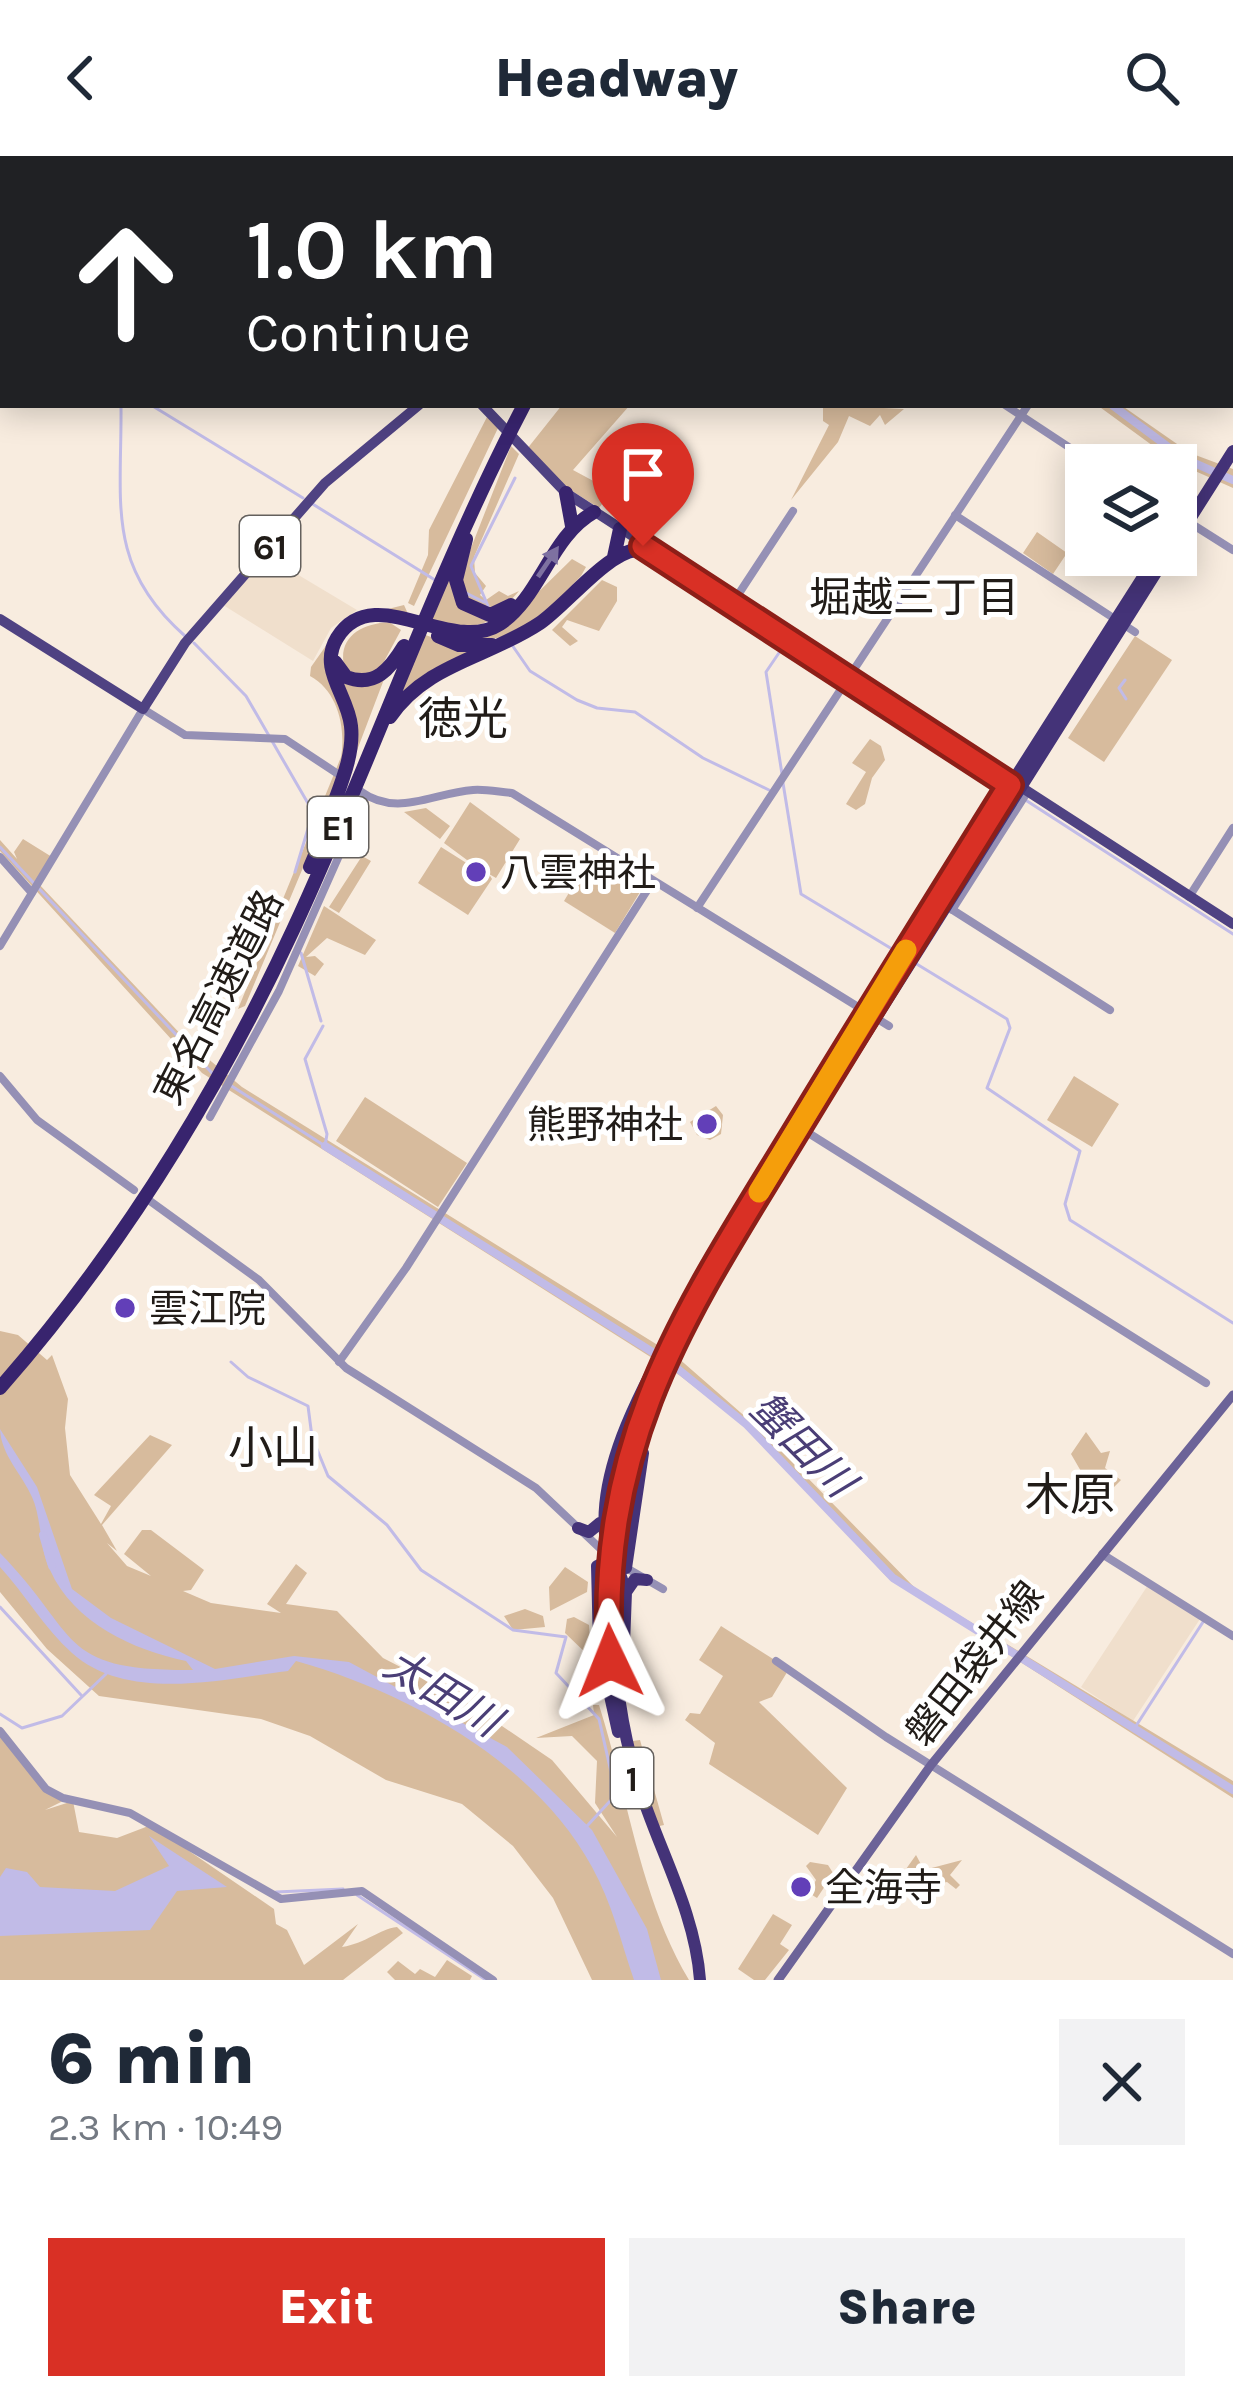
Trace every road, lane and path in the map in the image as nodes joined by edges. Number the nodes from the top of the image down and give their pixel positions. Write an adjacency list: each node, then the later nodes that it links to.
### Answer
1 (415, 408): 33 (main road, 61)
2 (485, 408): 11 (main road)
3 (519, 408): 7 (highway, 東名高速道路 / E1)
4 (1008, 408): 6 (street)
5 (1026, 408): 6 (street)
6 (1020, 418): 9 (street); 16 (street)
7 (506, 434): 26 (highway); 31 (highway, 東名高速道路 / E1)
8 (1233, 441): 12 (highway)
9 (1065, 446)
10 (1233, 451): 13 (highway)
11 (566, 493): 14 (main road); 18 (highway)
12 (1197, 496)
13 (1197, 498)
14 (594, 512): 18 (highway); 19 (main road)
15 (793, 512): 27 (street)
16 (955, 515): 29 (street); 32 (street)
17 (1197, 522): 20 (street)
18 (572, 526): 26 (highway, one-way to 18)
19 (620, 529): 21 (highway); 22 (main road); 27 (main road)
20 (1233, 550)
21 (614, 557): 22 (highway); 30 (highway)
22 (670, 564): 32 (main road)
23 (1148, 576): 36 (highway)
24 (1150, 576): 52 (highway)
25 (1152, 576): 37 (highway)
26 (525, 596): 40 (highway)
27 (734, 601): 32 (main road)
28 (0, 619): 33 (main road)
29 (1135, 632)
30 (524, 633): 31 (highway); 34 (highway)
31 (410, 638): 34 (highway, 東名高速道路 / E1); 40 (highway, 東名高速道路 / E1)
32 (849, 676): 36 (main road); 45 (street)
33 (142, 709): 35 (street); 42 (street)
34 (366, 758): 50 (highway, 東名高速道路 / E1)
35 (341, 776)
36 (1011, 783): 37 (main road); 44 (street)
37 (1027, 792): 43 (main road); 46 (street)
38 (1233, 828): 43 (street)
39 (0, 857): 42 (street)
40 (310, 867): 50 (highway, 東名高速道路 / E1)
41 (653, 881): 45 (street); 54 (street); 58 (street)
42 (32, 893): 48 (street)
43 (1188, 898): 47 (main road)
44 (937, 901): 46 (street); 52 (highway)
45 (697, 908): 51 (street)
46 (952, 910): 49 (street); 52 (highway)
47 (1233, 927)
48 (0, 946)
49 (1111, 1010)
50 (248, 1013): 54 (highway, 東名高速道路 / E1)
51 (889, 1026)
52 (862, 1035): 59 (highway)
53 (0, 1076): 56 (street)
54 (199, 1113): 60 (highway, 東名高速道路 / E1)
55 (810, 1135): 61 (street)
56 (134, 1190)
57 (150, 1201): 58 (street)
58 (339, 1362): 64 (street)
59 (662, 1367): 63 (highway); 66 (highway)
60 (4, 1378)
61 (1206, 1383)
62 (1233, 1395): 65 (main road, 磐田袋井線)
63 (600, 1523): 64 (highway); 66 (highway)
64 (578, 1528): 66 (street)
65 (1101, 1553): 70 (street); 73 (main road, 磐田袋井線)
66 (613, 1558): 67 (street); 69 (highway); 74 (highway, 1); 77 (highway, 1)
67 (647, 1580): 68 (street); 69 (highway)
68 (663, 1589)
69 (626, 1592): 74 (highway)
70 (1233, 1636)
71 (776, 1661): 73 (street)
72 (0, 1731): 76 (street)
73 (931, 1766): 75 (street); 78 (main road, 磐田袋井線)
74 (652, 1823): 77 (highway, 1)
75 (1233, 1954)
76 (493, 1980)
77 (697, 1980)
78 (778, 1980)

